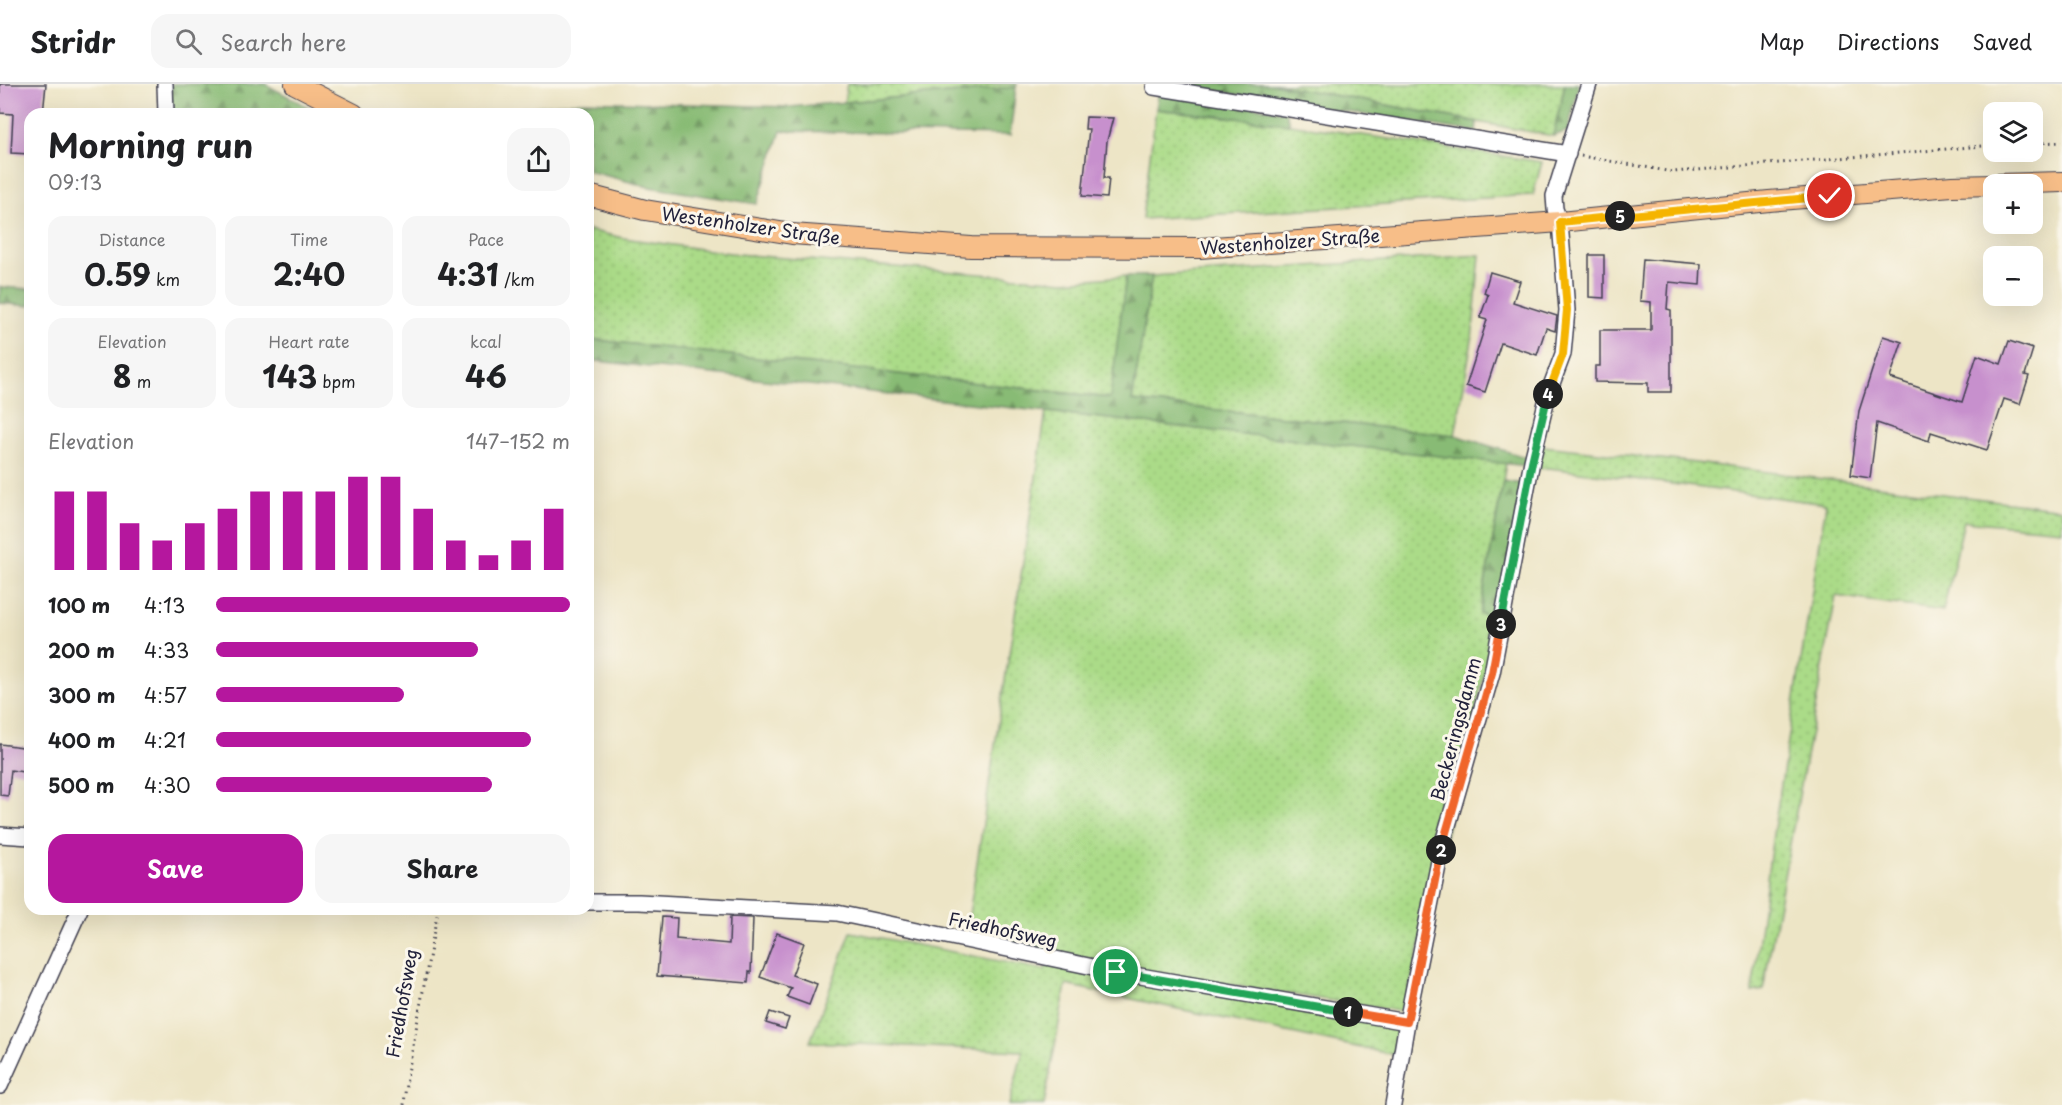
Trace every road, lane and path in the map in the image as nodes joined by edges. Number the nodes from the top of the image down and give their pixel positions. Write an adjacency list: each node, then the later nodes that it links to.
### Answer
1 (165, 84): 5 (street)
2 (295, 84): 6 (main road)
3 (1589, 84): 10 (street, Beckeringsdamm)
4 (1155, 87): 10 (street)
5 (166, 108)
6 (342, 108)
7 (2062, 142): 8 (path)
8 (2043, 143)
9 (1983, 146): 10 (path)
10 (1568, 154): 15 (street, Beckeringsdamm)
11 (2062, 182): 12 (main road, Westenholzer Straße)
12 (2043, 183)
13 (1983, 185): 15 (main road, Westenholzer Straße)
14 (594, 197): 15 (main road, Westenholzer Straße)
15 (1560, 222): 21 (street, Beckeringsdamm)
16 (0, 835): 17 (street)
17 (24, 837)
18 (594, 902): 21 (street, Friedhofsweg)
19 (77, 915): 22 (street)
20 (437, 915): 23 (path, Friedhofsweg)
21 (1407, 1022): 24 (street, Beckeringsdamm)
22 (0, 1086)
23 (404, 1105)
24 (1393, 1105)

